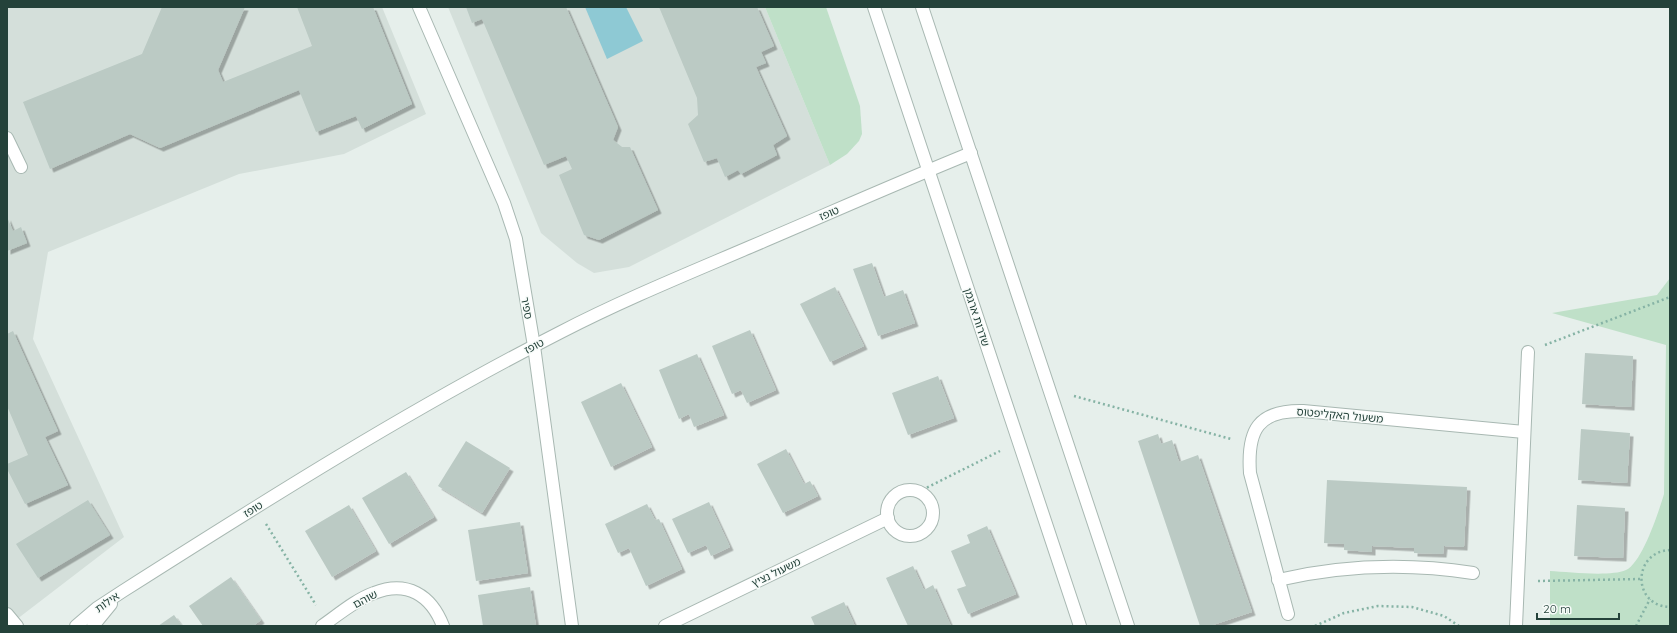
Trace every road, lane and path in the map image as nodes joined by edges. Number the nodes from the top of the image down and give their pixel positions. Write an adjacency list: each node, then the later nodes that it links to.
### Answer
1 (419, 7): 9 (street, ספיר)
2 (874, 7): 7 (street, שדרות ארגמן)
3 (922, 7): 5 (street)
4 (7, 138): 6 (street)
5 (971, 153): 7 (street, טופז); 11 (street)
6 (21, 167)
7 (928, 170): 9 (street, טופז); 13 (street, שדרות ארגמן)
8 (1670, 297): 10 (path)
9 (534, 346): 16 (street, טופז); 33 (street, ספיר)
10 (1528, 352): 12 (street)
11 (1049, 389): 14 (path); 36 (street)
12 (1524, 432): 14 (street, משעול האקליפטוס); 22 (street)
13 (1018, 442): 15 (path); 35 (street, שדרות ארגמן)
14 (1250, 445): 21 (street, משעול האקליפטוס)
15 (918, 492): 17 (street); 17 (street)
16 (256, 508): 23 (street, טופז); 28 (path)
17 (888, 518): 34 (street, משעול נציץ)
18 (1670, 550): 20 (path)
19 (1473, 573): 21 (street)
20 (1641, 579): 22 (path); 24 (path)
21 (1278, 580): 27 (street, משעול האקליפטוס)
22 (1518, 581): 39 (street)
23 (123, 591): 30 (street, אילות); 31 (street, אילות)
24 (1650, 599): 25 (path); 40 (path)
25 (1670, 607)
26 (7, 614): 29 (street)
27 (1288, 614)
28 (324, 624): 32 (street, שוהם)
29 (17, 626)
30 (76, 626)
31 (94, 626)
32 (443, 626)
33 (572, 626)
34 (665, 626)
35 (1080, 626)
36 (1128, 626)
37 (1315, 626): 38 (path)
38 (1459, 626)
39 (1516, 626)
40 (1636, 626)

